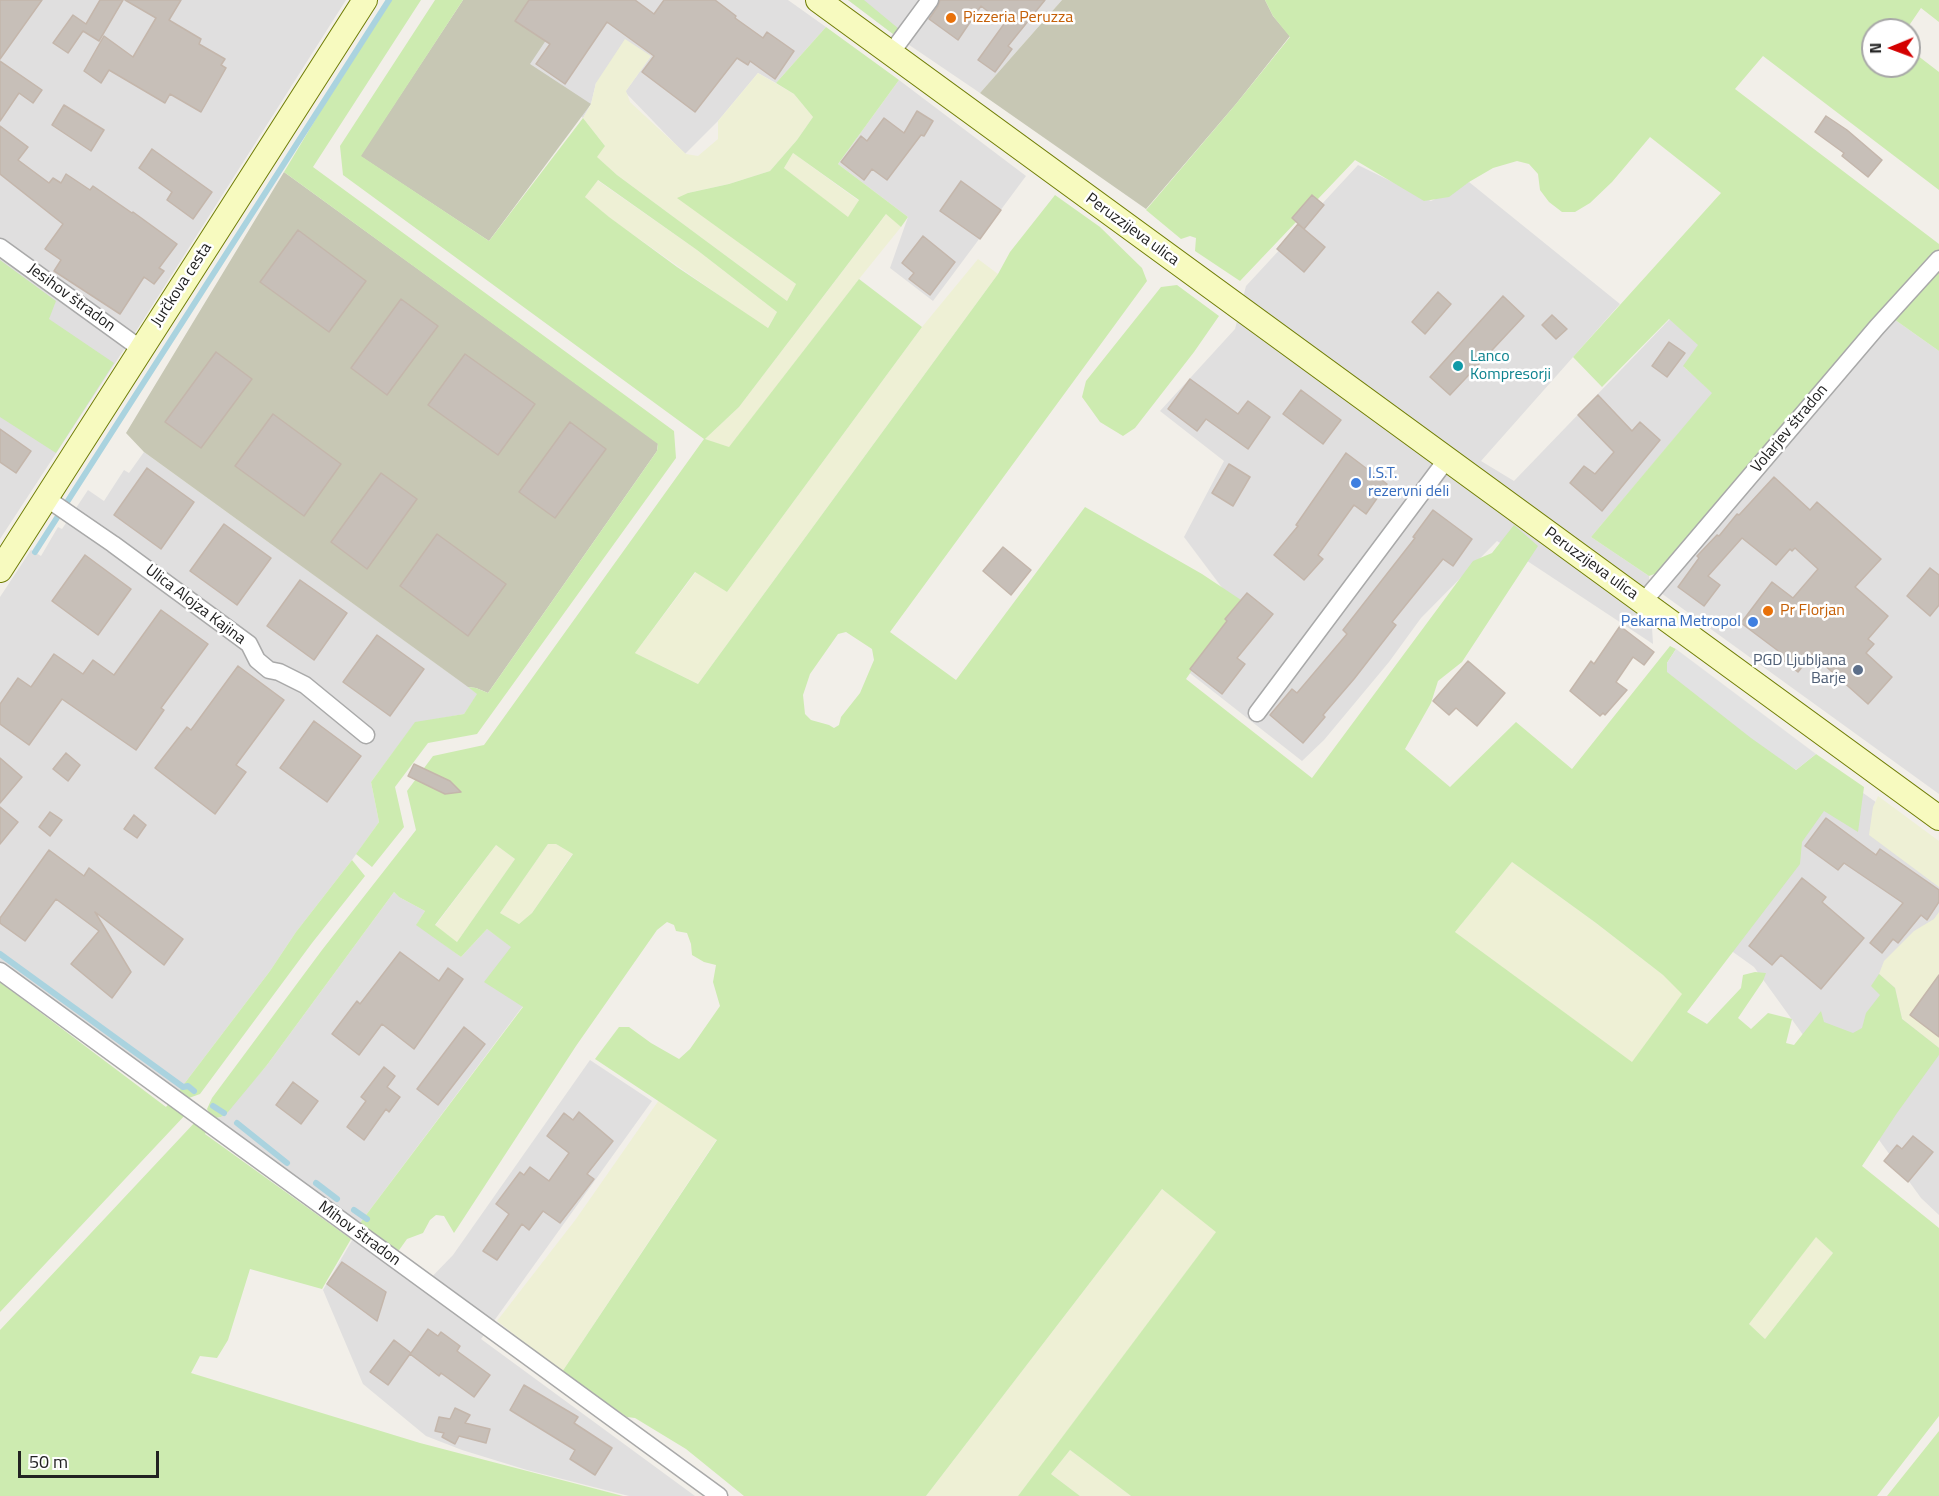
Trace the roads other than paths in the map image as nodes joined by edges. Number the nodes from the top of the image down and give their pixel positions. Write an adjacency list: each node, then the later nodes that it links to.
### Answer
1 (365, 0): 7 (main road, Jurčkova cesta)
2 (818, 0): 4 (main road, Peruzzijeva ulica)
3 (930, 0): 4 (street)
4 (891, 53): 8 (main road, Peruzzijeva ulica)
5 (0, 247): 7 (street, Jesihov štradon)
6 (1939, 259): 11 (street, Volarjev štradon)
7 (141, 349): 9 (main road, Jurčkova cesta)
8 (1447, 459): 11 (main road, Peruzzijeva ulica); 12 (street)
9 (58, 506): 10 (main road, Jurčkova cesta); 13 (street, Ulica Alojza Kajina)
10 (0, 570)
11 (1643, 602): 14 (main road, Peruzzijeva ulica)
12 (1257, 712)
13 (366, 735)
14 (1939, 818)
15 (0, 971): 16 (street, Mihov štradon)
16 (719, 1496)

